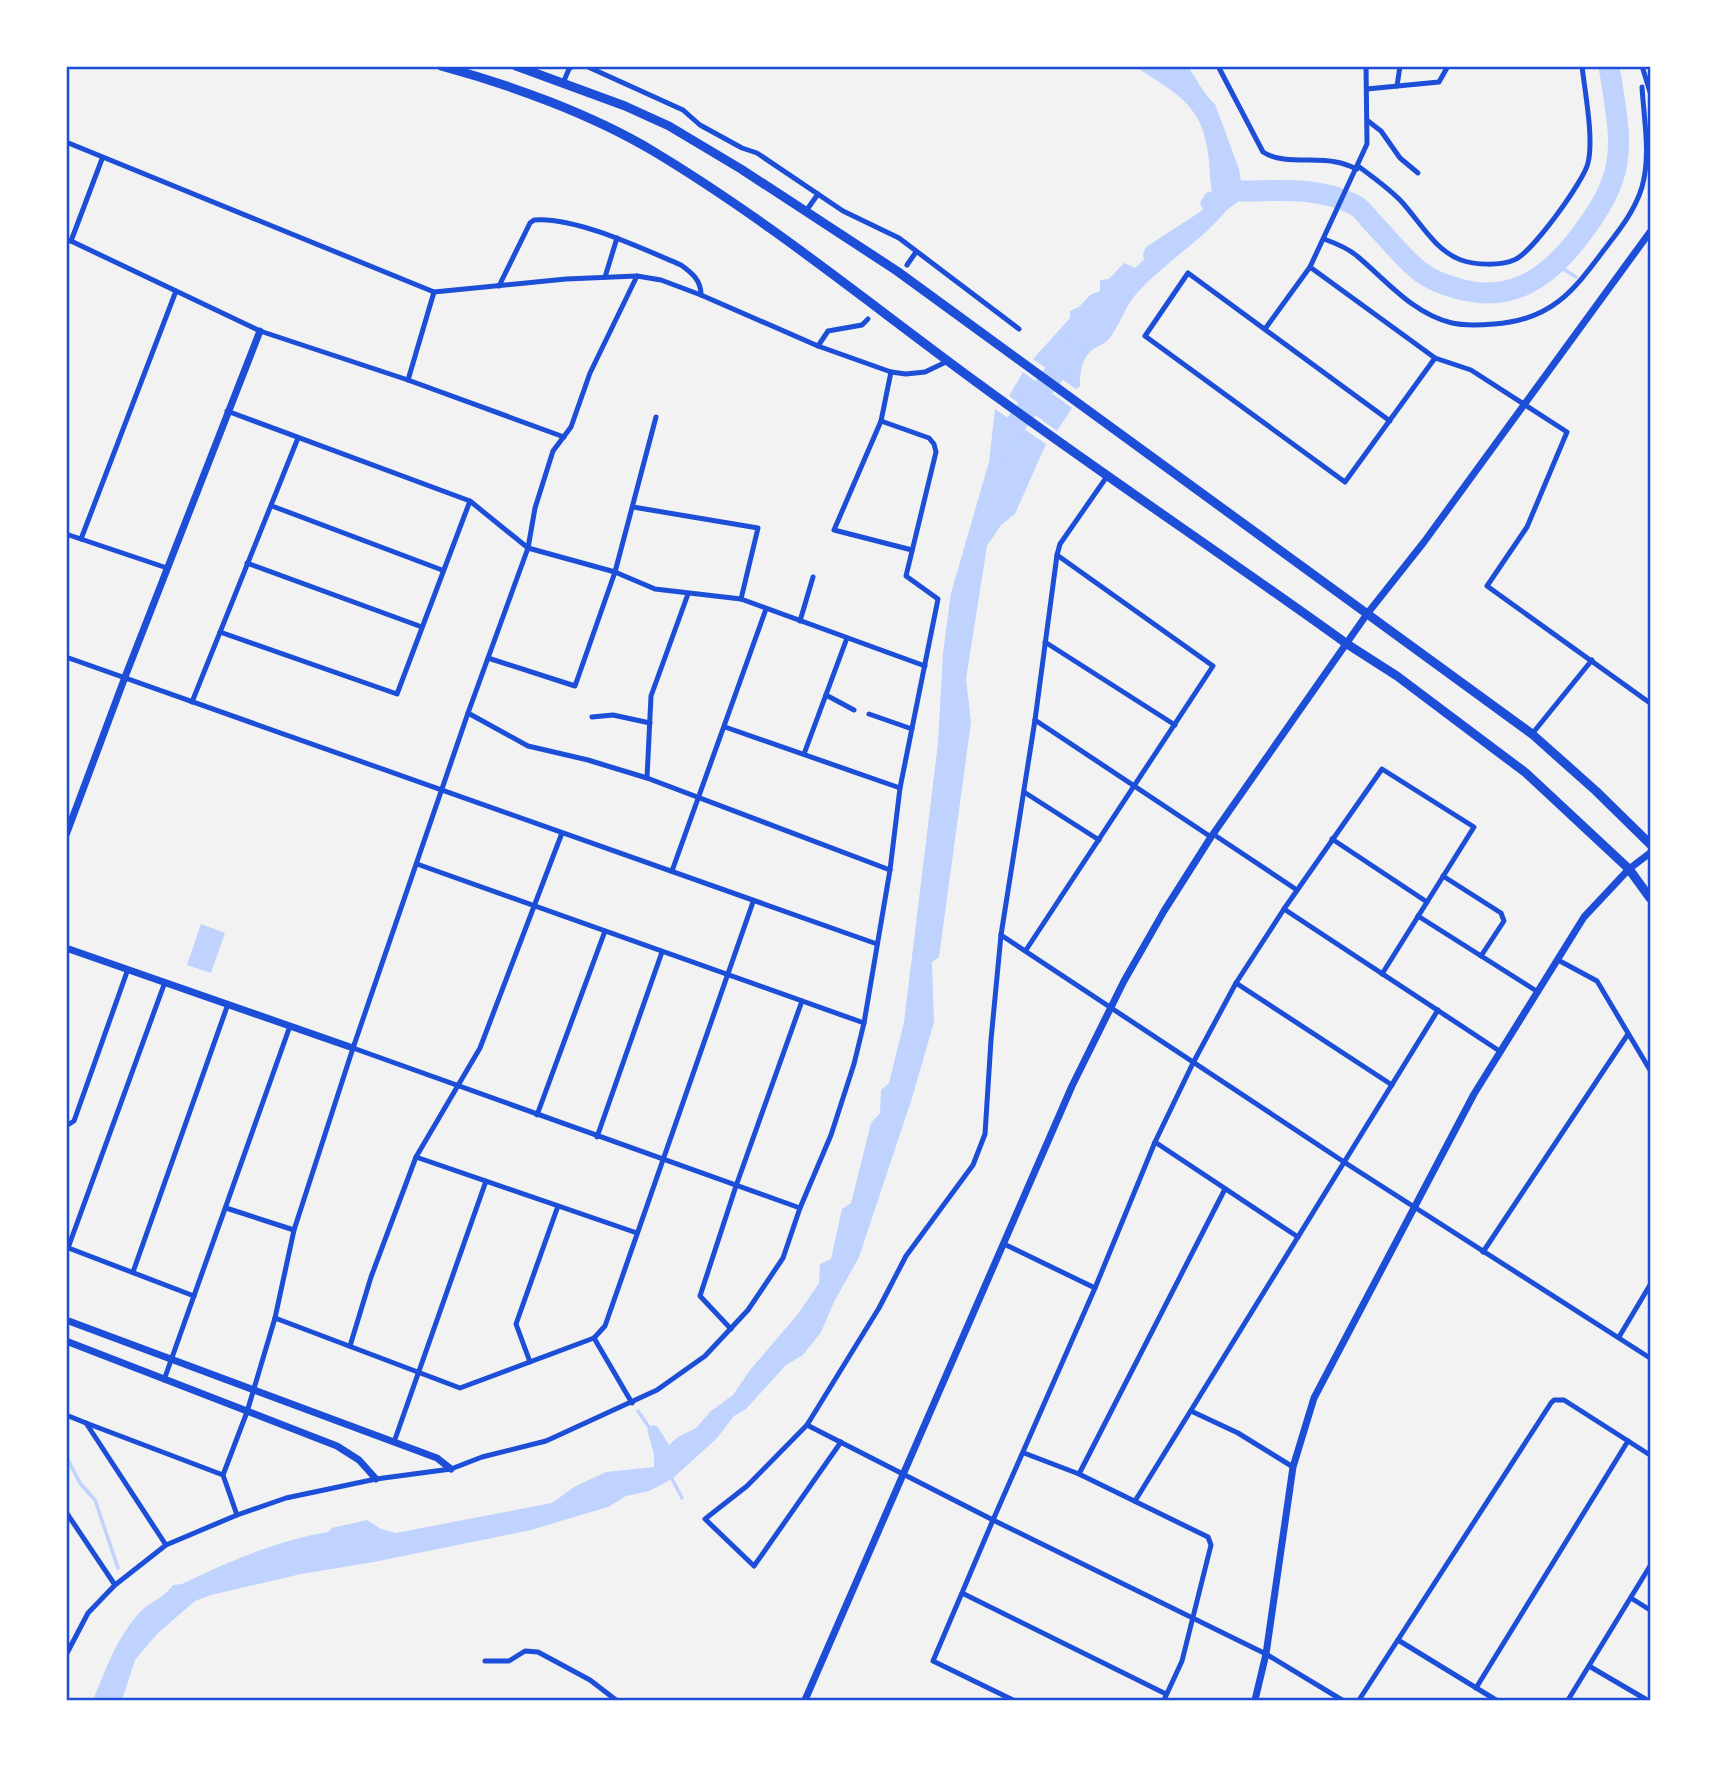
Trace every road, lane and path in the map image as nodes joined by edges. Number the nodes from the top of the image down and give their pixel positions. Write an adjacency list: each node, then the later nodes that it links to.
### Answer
1 (442, 66): 42 (highway)
2 (516, 66): 11 (highway)
3 (573, 66): 11 (street)
4 (586, 66): 21 (street)
5 (1218, 66): 19 (street)
6 (1366, 66): 14 (street)
7 (1401, 66): 12 (street)
8 (1448, 66): 12 (street)
9 (1582, 66): 19 (street)
10 (1642, 66): 15 (street)
11 (563, 83): 22 (highway)
12 (1397, 86): 14 (street)
13 (1642, 87): 25 (street)
14 (1367, 89): 16 (street)
15 (1650, 92)
16 (1368, 121): 19 (street); 20 (street)
17 (66, 142): 18 (street)
18 (102, 159): 26 (street); 34 (street)
19 (1358, 168): 25 (street)
20 (1418, 173)
21 (818, 194): 22 (street); 27 (street)
22 (806, 211): 69 (highway)
23 (1650, 232): 45 (street)
24 (617, 238): 31 (street); 32 (street); 35 (street)
25 (1324, 239): 29 (street)
26 (69, 241): 33 (street)
27 (916, 252): 28 (street); 37 (street)
28 (907, 265)
29 (1310, 267): 38 (street); 41 (street)
30 (638, 276): 31 (street); 35 (street); 50 (street)
31 (605, 277): 32 (street)
32 (499, 286): 34 (street)
33 (176, 291): 39 (street); 57 (street)
34 (434, 292): 44 (street)
35 (701, 295): 40 (street)
36 (868, 319): 40 (street)
37 (1019, 329)
38 (1265, 329): 49 (street); 49 (street)
39 (260, 331): 44 (street); 46 (street)
40 (818, 346): 43 (street)
41 (1435, 358): 45 (street); 49 (street)
42 (948, 361): 43 (street); 52 (highway)
43 (891, 372): 48 (street)
44 (408, 380): 50 (street)
45 (1525, 403): 69 (street); 78 (street)
46 (227, 411): 51 (street); 62 (street)
47 (656, 417): 55 (street)
48 (881, 421): 59 (street); 59 (street)
49 (1390, 421)
50 (564, 437): 58 (street)
51 (298, 438): 53 (street); 54 (street)
52 (1108, 475): 60 (street); 75 (highway)
53 (470, 501): 58 (street); 63 (street)
54 (272, 506): 61 (street); 63 (street)
55 (633, 507): 64 (street); 67 (street)
56 (66, 534): 57 (street)
57 (81, 539): 62 (street)
58 (528, 548): 64 (street); 77 (street)
59 (912, 550): 79 (street)
60 (1057, 555): 74 (street); 90 (street)
61 (247, 563): 71 (street); 72 (street)
62 (167, 568): 80 (street)
63 (442, 570): 71 (street)
64 (615, 572): 66 (street); 77 (street)
65 (813, 577): 70 (street)
66 (688, 594): 67 (street); 89 (street)
67 (741, 599): 68 (street)
68 (766, 609): 70 (street); 91 (street)
69 (1367, 614): 75 (street); 93 (highway)
70 (800, 621): 73 (street)
71 (422, 627): 72 (street)
72 (220, 632): 82 (street)
73 (847, 638): 79 (street); 81 (street)
74 (1045, 642): 88 (street); 90 (street)
75 (1347, 644): 103 (street); 109 (highway)
76 (66, 657): 80 (street)
77 (488, 658): 85 (street)
78 (1592, 660): 83 (street); 93 (street)
79 (925, 666): 92 (street)
80 (125, 677): 82 (street); 102 (street)
81 (826, 695): 84 (street); 94 (street)
82 (192, 702): 98 (street)
83 (1650, 703)
84 (854, 710)
85 (468, 713): 95 (street); 98 (street)
86 (869, 714): 92 (street)
87 (592, 717): 89 (street)
88 (1035, 720): 96 (street); 99 (street)
89 (650, 723): 95 (street)
90 (1175, 725): 96 (street)
91 (725, 727): 94 (street); 100 (street)
92 (912, 729): 97 (street)
93 (1532, 734): 106 (highway)
94 (804, 754): 97 (street)
95 (647, 778): 100 (street)
96 (1135, 785): 103 (street); 105 (street)
97 (901, 788): 111 (street)
98 (442, 790): 101 (street); 108 (street)
99 (1024, 792): 105 (street); 121 (street)
100 (698, 799): 110 (street); 111 (street)
101 (562, 833): 110 (street); 117 (street)
102 (66, 835)
103 (1212, 835): 113 (street); 136 (street)
104 (1332, 839): 112 (street); 113 (street); 116 (street)
105 (1099, 840): 124 (street)
106 (1650, 844)
107 (1650, 853): 109 (street)
108 (417, 864): 117 (street); 141 (street)
109 (1629, 869): 114 (highway); 127 (street)
110 (672, 870): 115 (street)
111 (890, 870): 122 (street)
112 (1443, 876): 116 (street); 126 (street)
113 (1297, 890): 118 (street)
114 (1650, 898)
115 (753, 902): 122 (street); 130 (street)
116 (1427, 902): 119 (street)
117 (534, 906): 120 (street); 146 (street)
118 (1284, 909): 129 (street); 132 (street)
119 (1418, 916): 126 (street); 129 (street)
120 (605, 931): 125 (street); 147 (street)
121 (1002, 935): 124 (street); 189 (street)
122 (877, 944): 138 (street)
123 (66, 948): 128 (street)
124 (1026, 950): 136 (street)
125 (662, 952): 130 (street); 149 (street)
126 (1481, 956): 133 (street)
127 (1558, 960): 133 (street); 140 (street)
128 (128, 969): 131 (street); 148 (street)
129 (1382, 974): 137 (street)
130 (727, 975): 134 (street); 152 (street)
131 (165, 982): 135 (street); 165 (street)
132 (1236, 983): 143 (street); 145 (street)
133 (1538, 992): 142 (street)
134 (802, 1001): 138 (street); 155 (street)
135 (228, 1004): 139 (street); 167 (street)
136 (1111, 1009): 143 (street); 164 (street)
137 (1438, 1010): 142 (street); 145 (street)
138 (864, 1023): 159 (street)
139 (290, 1026): 141 (street); 158 (street)
140 (1628, 1034): 144 (street); 166 (street)
141 (354, 1048): 146 (street); 161 (street)
142 (1501, 1052): 160 (street)
143 (1193, 1063): 150 (street); 153 (street)
144 (1650, 1070)
145 (1392, 1085): 153 (street)
146 (458, 1086): 147 (street); 151 (street)
147 (537, 1115): 149 (street)
148 (66, 1126)
149 (597, 1137): 152 (street)
150 (1154, 1142): 156 (street); 169 (street)
151 (416, 1157): 154 (street); 177 (street)
152 (663, 1160): 155 (street); 162 (street)
153 (1344, 1162): 160 (street); 163 (street)
154 (486, 1181): 157 (street); 181 (street)
155 (736, 1186): 159 (street); 173 (street)
156 (1225, 1189): 163 (street); 197 (street)
157 (558, 1206): 162 (street); 180 (street)
158 (226, 1208): 161 (street); 170 (street)
159 (800, 1208): 173 (street)
160 (1415, 1208): 166 (street); 195 (street)
161 (294, 1230): 171 (street)
162 (637, 1233): 175 (street)
163 (1298, 1237): 185 (street)
164 (1004, 1244): 169 (street); 199 (street)
165 (67, 1247): 167 (street)
166 (1483, 1252): 174 (street)
167 (133, 1272): 170 (street)
168 (1650, 1285): 174 (street)
169 (1095, 1288): 193 (street)
170 (194, 1296): 179 (street)
171 (275, 1318): 177 (street); 183 (street)
172 (66, 1320): 179 (street)
173 (731, 1329): 184 (street)
174 (1619, 1337): 178 (street)
175 (594, 1338): 180 (street); 184 (street)
176 (66, 1341): 182 (street)
177 (351, 1346): 181 (street)
178 (1650, 1357)
179 (172, 1359): 182 (street); 183 (street)
180 (530, 1362): 181 (street)
181 (419, 1372): 191 (street)
182 (164, 1380): 186 (street)
183 (253, 1390): 186 (street); 191 (street)
184 (632, 1403): 196 (street)
185 (1191, 1411): 195 (street); 201 (street)
186 (247, 1412): 198 (street); 200 (street)
187 (66, 1415): 188 (street)
188 (86, 1423): 198 (street); 205 (street)
189 (807, 1425): 192 (street); 192 (street)
190 (1628, 1441): 194 (street); 212 (street); 217 (street)
191 (394, 1442): 196 (street)
192 (841, 1442): 199 (street)
193 (1024, 1452): 197 (street); 204 (street)
194 (1650, 1455)
195 (1293, 1467): 213 (street)
196 (451, 1469): 200 (street)
197 (1079, 1474): 201 (street)
198 (223, 1475): 203 (street)
199 (905, 1475): 204 (street); 220 (street)
200 (376, 1479): 203 (street)
201 (1135, 1502): 211 (street)
202 (66, 1512): 207 (street)
203 (237, 1515): 205 (street)
204 (993, 1520): 208 (street); 211 (street)
205 (166, 1545): 207 (street)
206 (1650, 1566): 209 (street)
207 (115, 1585): 214 (street)
208 (962, 1593): 218 (street); 221 (street)
209 (1631, 1598): 210 (street); 216 (street)
210 (1650, 1610)
211 (1194, 1618): 213 (street); 218 (street)
212 (1398, 1640): 217 (street); 224 (street)
213 (1266, 1654): 222 (street); 223 (street)
214 (66, 1655)
215 (485, 1661): 219 (street)
216 (1589, 1666): 226 (street); 227 (street)
217 (1476, 1688): 225 (street)
218 (1165, 1697)
219 (616, 1700)
220 (805, 1700)
221 (1013, 1700)
222 (1255, 1700)
223 (1342, 1700)
224 (1359, 1700)
225 (1496, 1700)
226 (1568, 1700)
227 (1647, 1700)

